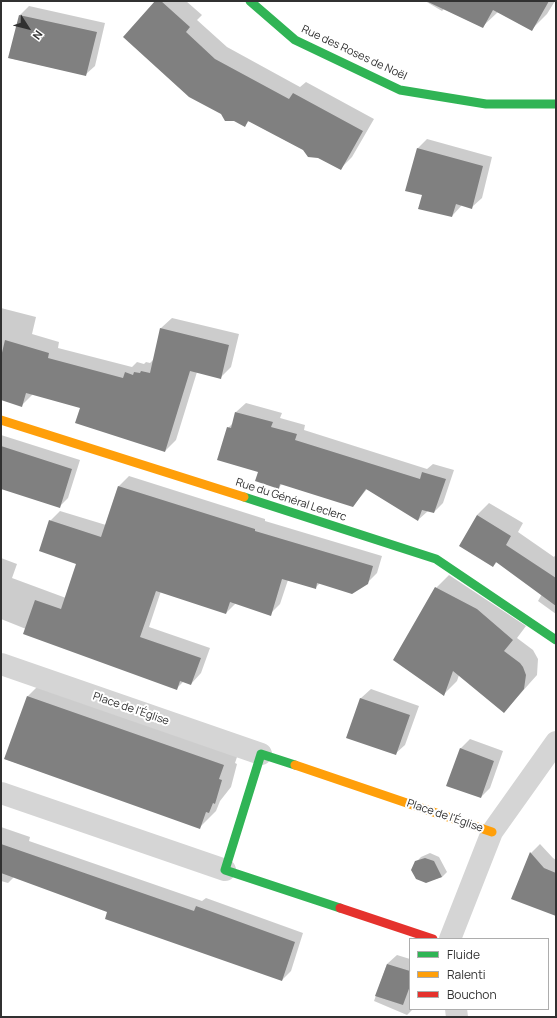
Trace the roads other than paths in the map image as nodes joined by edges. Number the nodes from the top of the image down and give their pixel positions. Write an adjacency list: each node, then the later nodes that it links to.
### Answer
1 (250, 1): 2 (street, Rue des Roses de Noël)
2 (556, 104)
3 (1, 420): 4 (street, Rue du Général Leclerc)
4 (556, 640)
5 (1, 664): 7 (street, Place de l'Église)
6 (556, 742): 9 (street, Place de l'Église)
7 (261, 754): 9 (street, Place de l'Église); 10 (street)
8 (1, 793): 10 (street)
9 (492, 832): 12 (street, Place de l'Église)
10 (225, 870): 11 (street)
11 (430, 938)
12 (450, 938)

